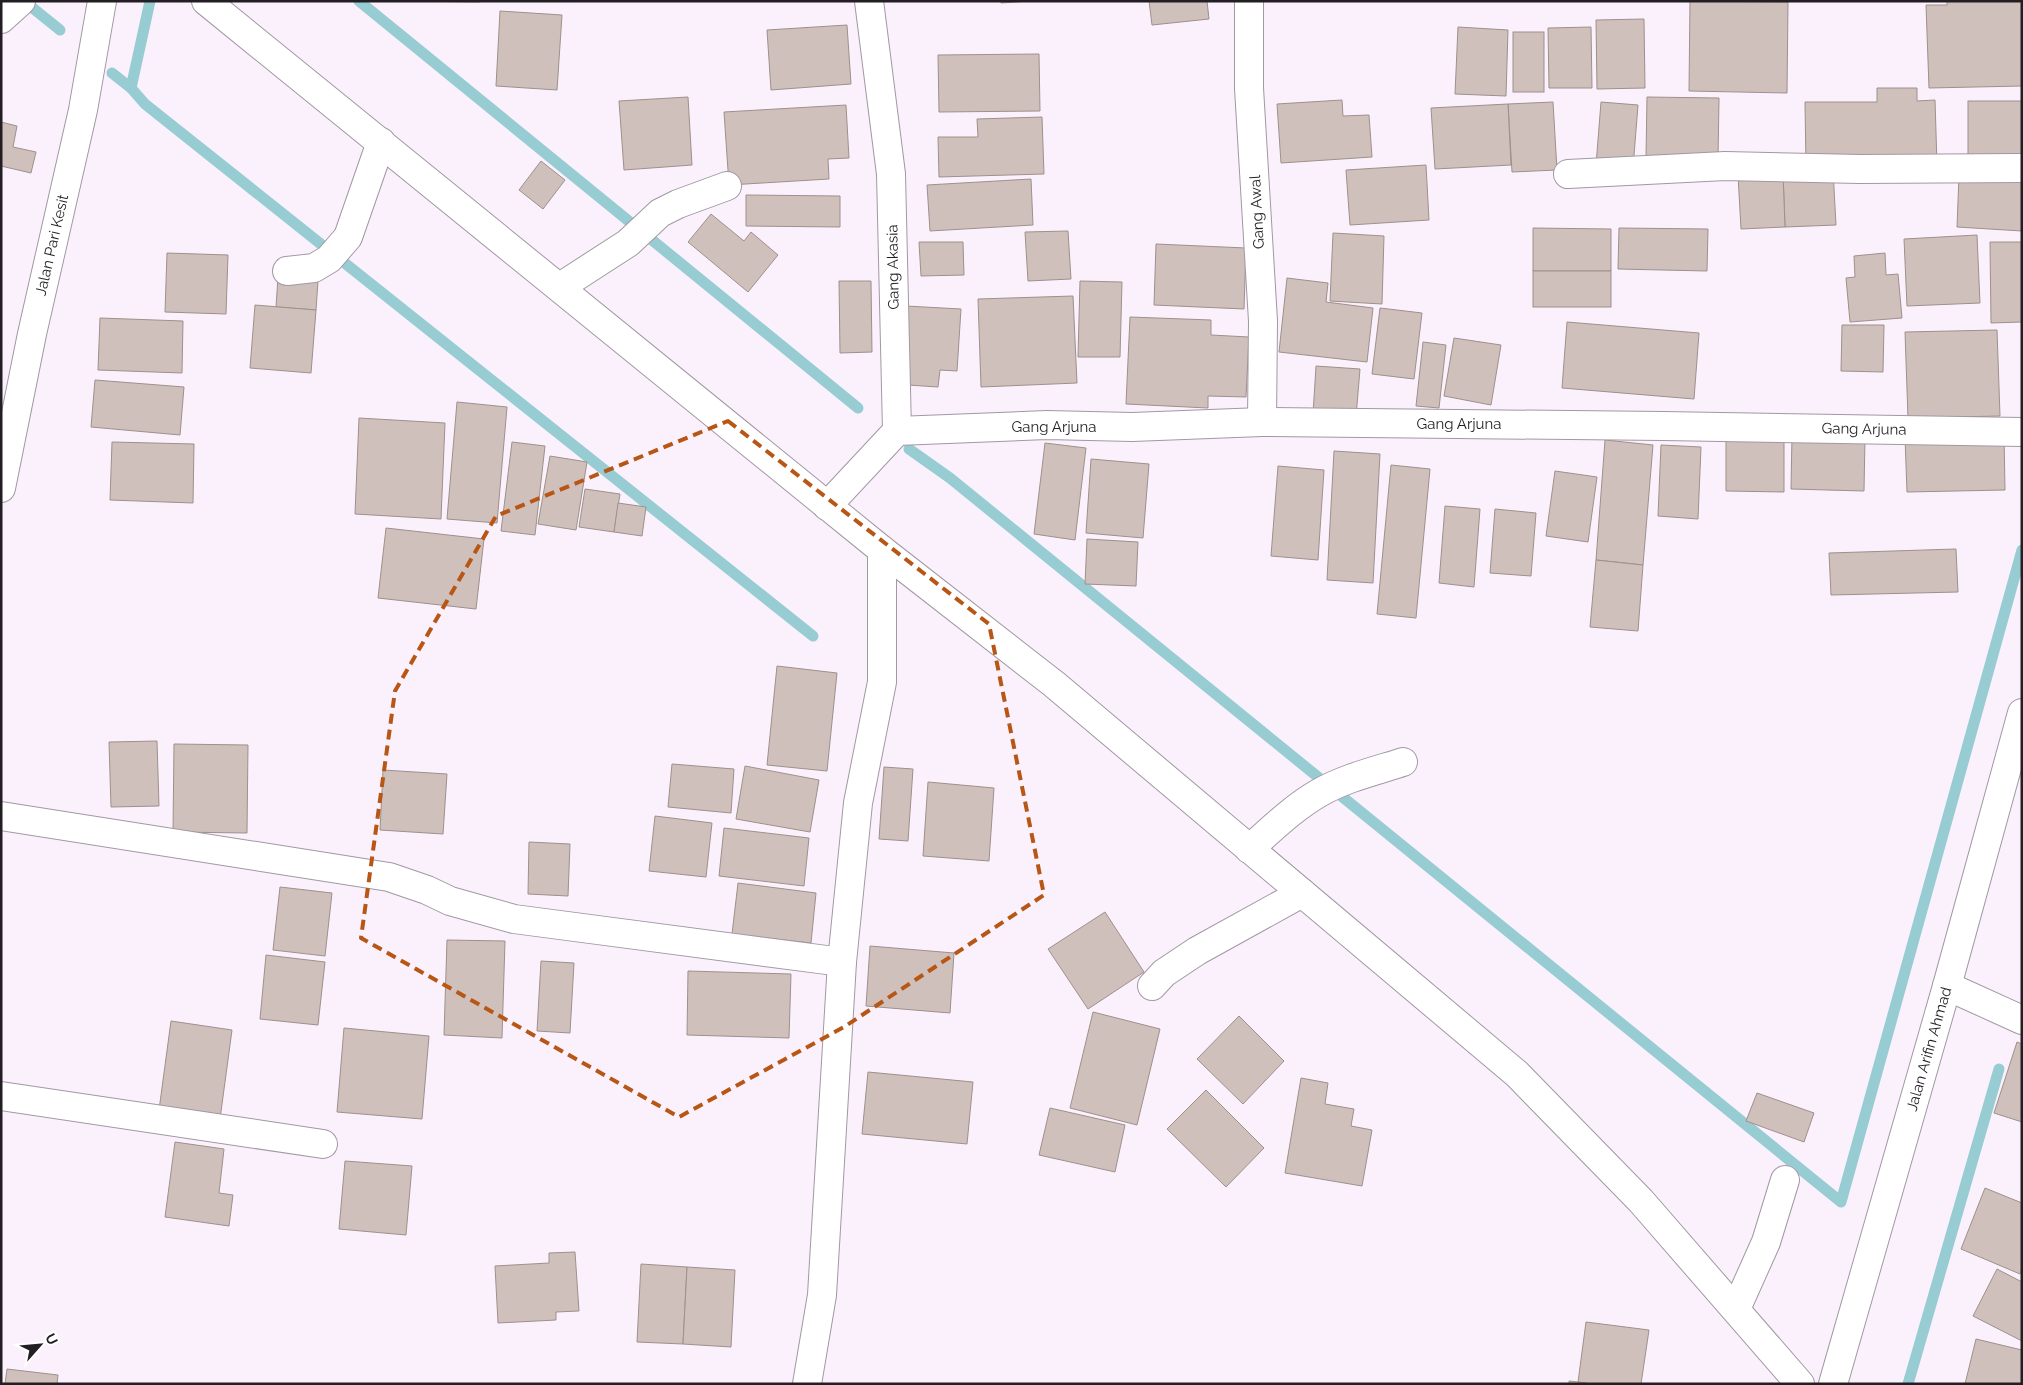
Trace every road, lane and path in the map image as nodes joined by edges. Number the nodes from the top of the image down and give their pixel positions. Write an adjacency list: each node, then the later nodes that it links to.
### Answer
1 (102, 1): 14 (street, Jalan Pari Kesit)
2 (206, 1): 5 (street)
3 (869, 1): 12 (street, Gang Akasia)
4 (1249, 1): 11 (street, Gang Awal)
5 (381, 142): 9 (street); 10 (street)
6 (2022, 168): 7 (street)
7 (1568, 174)
8 (727, 186): 10 (street)
9 (287, 271)
10 (560, 287): 15 (street)
11 (1262, 422): 12 (street, Gang Arjuna); 13 (street, Gang Arjuna)
12 (897, 431): 15 (street)
13 (2022, 432)
14 (1, 488)
15 (827, 506): 16 (street)
16 (882, 550): 20 (street); 22 (street)
17 (2022, 713): 24 (street, Jalan Arifin Ahmad)
18 (1403, 762): 20 (street)
19 (1, 816): 22 (street)
20 (1249, 849): 21 (street)
21 (1302, 894): 23 (street); 29 (street)
22 (842, 962): 30 (street)
23 (1152, 986)
24 (1947, 986): 25 (street); 32 (street, Jalan Arifin Ahmad)
25 (2022, 1020)
26 (1, 1096): 27 (street)
27 (322, 1144)
28 (1785, 1180): 29 (street)
29 (1736, 1309): 31 (street)
30 (807, 1384)
31 (1800, 1384)
32 (1833, 1384)

